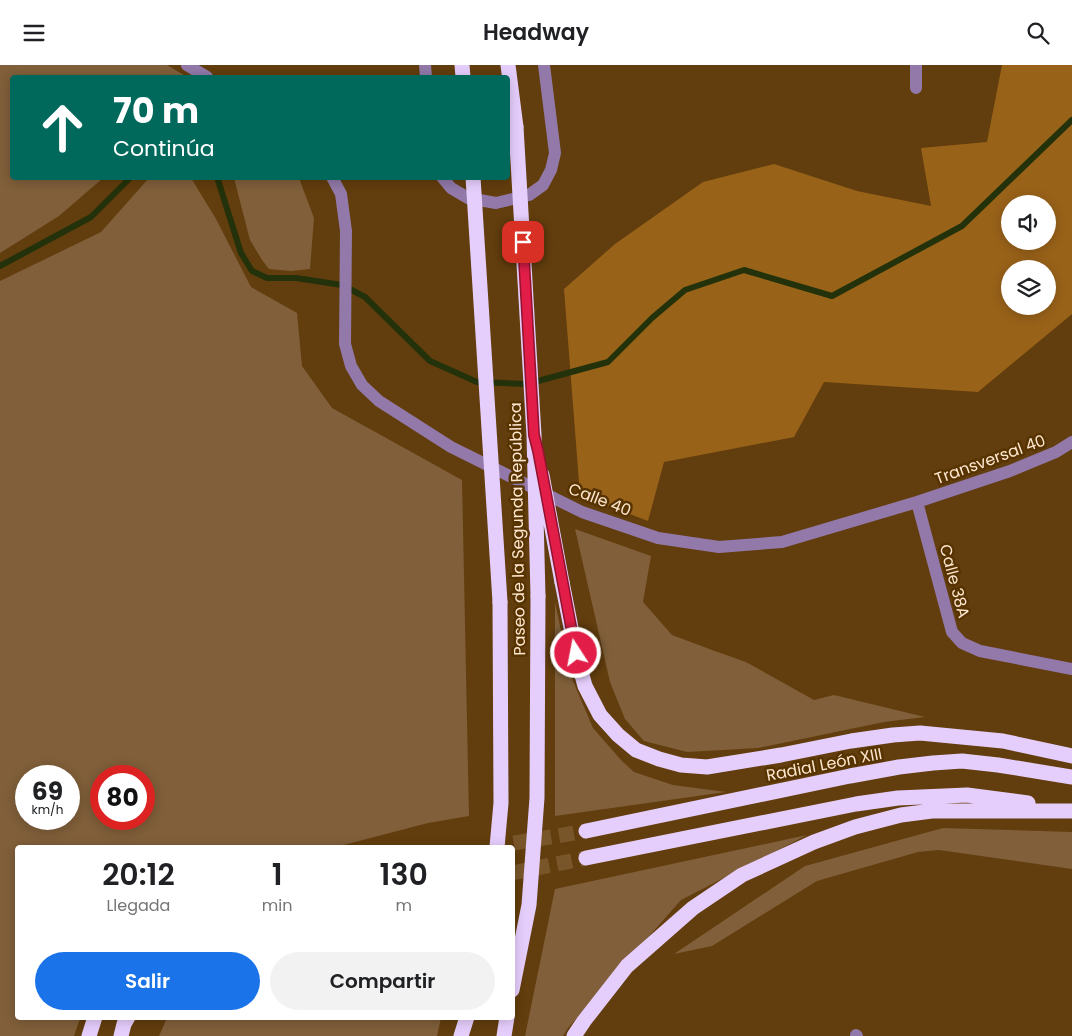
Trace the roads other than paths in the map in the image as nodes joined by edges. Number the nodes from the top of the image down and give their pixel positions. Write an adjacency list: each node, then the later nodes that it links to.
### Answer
1 (187, 65): 4 (street)
2 (544, 65): 8 (street)
3 (916, 65): 6 (street)
4 (204, 75)
5 (510, 80): 10 (highway, Paseo de la Segunda República, bridge)
6 (916, 87)
7 (334, 180): 12 (street, Calle 40)
8 (444, 180)
9 (473, 180): 18 (highway, Paseo de la Segunda República, bridge)
10 (534, 435): 14 (highway, bridge); 20 (highway, Paseo de la Segunda República, bridge)
11 (1072, 442): 12 (street, Transversal 40)
12 (917, 502): 13 (street, Calle 38A)
13 (1072, 669)
14 (1072, 755)
15 (1072, 777): 17 (highway, Radial León XIII)
16 (1072, 810): 19 (highway); 31 (highway)
17 (586, 831)
18 (497, 845)
19 (586, 858)
20 (515, 975)
21 (94, 1020): 26 (highway)
22 (126, 1020): 27 (highway)
23 (466, 1020): 28 (highway)
24 (472, 1020): 29 (highway)
25 (507, 1020): 30 (highway)
26 (89, 1036)
27 (122, 1036)
28 (461, 1036)
29 (469, 1036)
30 (504, 1036)
31 (574, 1036)

